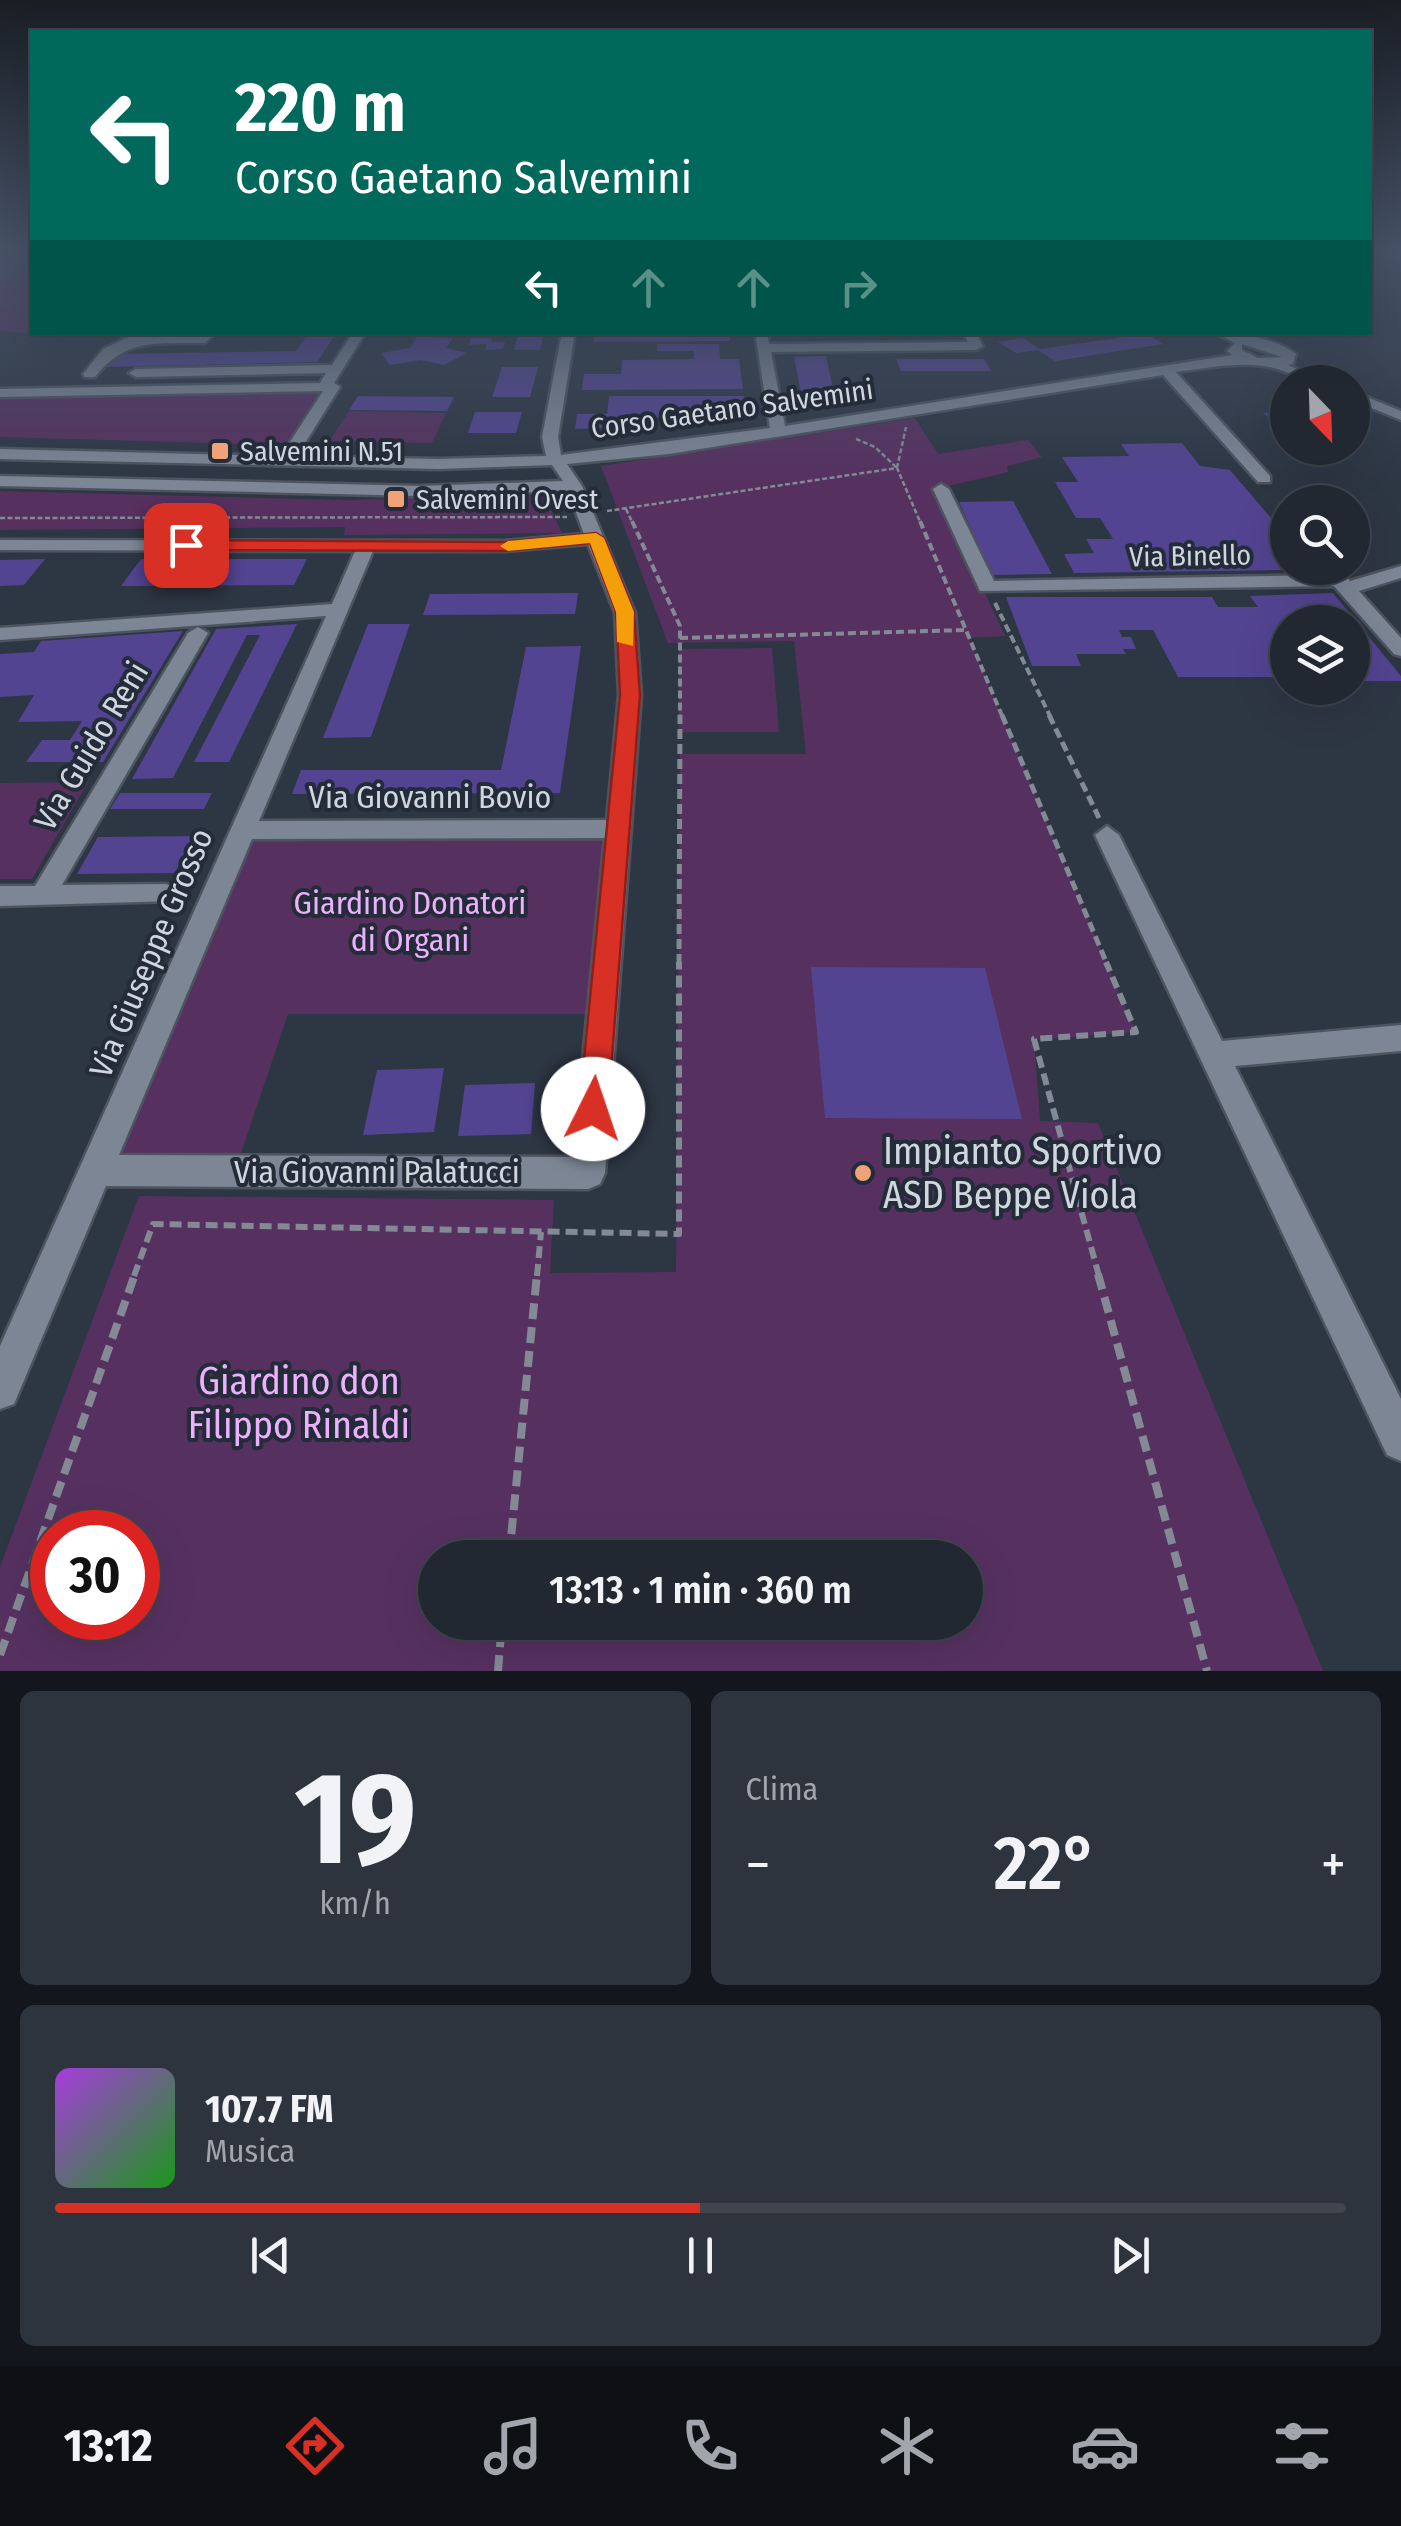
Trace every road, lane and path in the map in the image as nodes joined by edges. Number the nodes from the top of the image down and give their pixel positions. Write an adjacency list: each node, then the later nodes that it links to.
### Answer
1 (208, 335): 5 (street)
2 (358, 335): 11 (street)
3 (568, 335): 23 (street)
4 (970, 335): 6 (street)
5 (143, 336): 13 (street)
6 (762, 340): 21 (street)
7 (1242, 345): 8 (street); 8 (street); 12 (street, Corso Gaetano Salvemini)
8 (1280, 362): 9 (street); 10 (street)
9 (1286, 365)
10 (1287, 365)
11 (336, 369): 14 (street); 15 (street)
12 (1166, 370): 18 (street, Corso Gaetano Salvemini); 26 (street)
13 (108, 374)
14 (126, 374)
15 (324, 388): 16 (street); 24 (street)
16 (0, 393)
17 (1370, 403): 19 (street)
18 (909, 411): 20 (street, Corso Gaetano Salvemini); 25 (path)
19 (1401, 416)
20 (818, 425): 21 (street, Corso Gaetano Salvemini); 25 (path)
21 (778, 432): 23 (street, Corso Gaetano Salvemini)
22 (0, 454): 24 (street, Corso Gaetano Salvemini)
23 (557, 460): 24 (street, Corso Gaetano Salvemini); 28 (street, Via Giovanni Palatucci)
24 (286, 461)
25 (897, 468): 40 (path); 43 (path)
26 (1264, 479)
27 (0, 481): 28 (street, Corso Gaetano Salvemini)
28 (574, 486): 31 (street, Via Giovanni Palatucci)
29 (941, 489): 38 (street)
30 (0, 518): 31 (path)
31 (591, 526): 33 (street); 45 (street, Via Giovanni Palatucci)
32 (0, 545): 33 (street)
33 (367, 545): 39 (street, Via Giuseppe Grosso)
34 (1401, 572): 35 (street, Via Binello)
35 (1370, 576)
36 (1270, 581): 38 (street, Via Binello)
37 (1344, 585): 44 (street)
38 (987, 587): 47 (path)
39 (342, 609): 42 (street); 46 (street, Via Giuseppe Grosso)
40 (966, 630): 43 (path); 61 (path)
41 (198, 633): 49 (street, Via Guido Reni)
42 (0, 634)
43 (680, 638): 54 (path)
44 (1401, 650)
45 (618, 829): 46 (street, Via Giovanni Bovio); 53 (street, Via Giovanni Palatucci)
46 (242, 830): 53 (street, Via Giuseppe Grosso)
47 (1108, 835): 52 (street)
48 (166, 894): 49 (street)
49 (43, 895): 50 (street)
50 (0, 896)
51 (1401, 1038): 52 (street)
52 (1214, 1055): 56 (street)
53 (96, 1170): 55 (street, Via Giuseppe Grosso)
54 (541, 1232): 57 (path); 59 (path)
55 (0, 1390)
56 (1401, 1440)
57 (511, 1540)
58 (501, 1640): 60 (path)
59 (0, 1655)
60 (498, 1671)
61 (1207, 1671)

